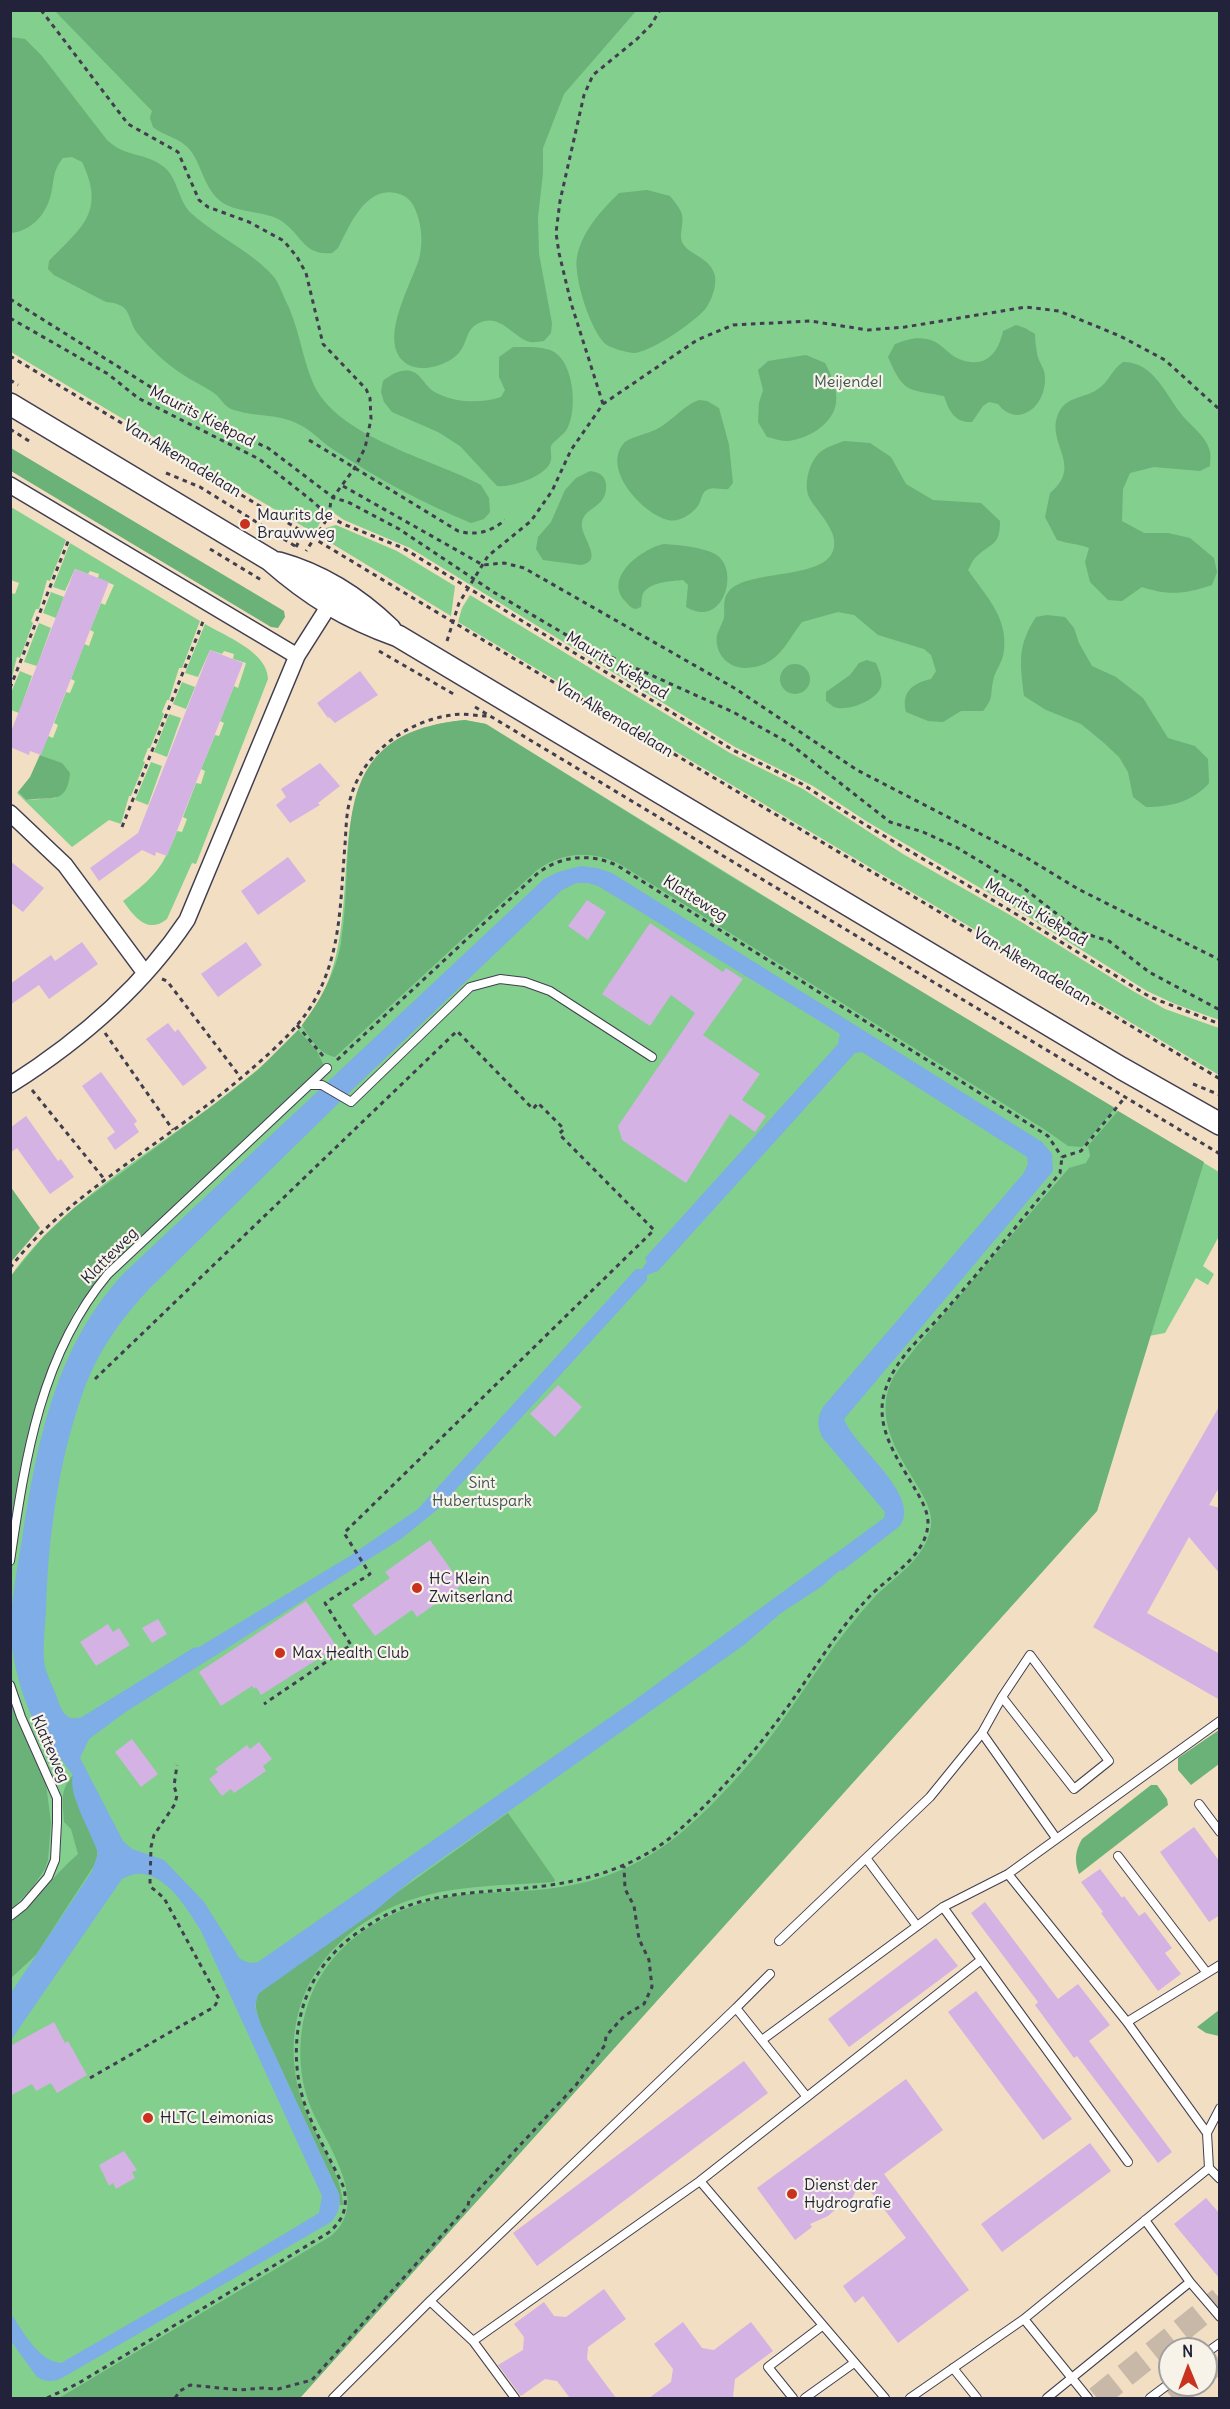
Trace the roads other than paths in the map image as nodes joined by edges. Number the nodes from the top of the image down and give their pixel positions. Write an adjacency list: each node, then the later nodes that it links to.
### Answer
1 (15, 395): 3 (main road)
2 (10, 485): 6 (street)
3 (270, 560): 4 (main road); 5 (main road)
4 (330, 604): 5 (main road); 6 (street)
5 (398, 636): 13 (main road)
6 (297, 656): 8 (street)
7 (10, 813): 8 (street)
8 (145, 973): 11 (street)
9 (652, 1057): 12 (lane)
10 (330, 1066): 12 (lane, Klatteweg)
11 (16, 1081)
12 (309, 1085): 14 (lane, Klatteweg)
13 (1220, 1124)
14 (10, 1561)
15 (10, 1685): 26 (lane, Klatteweg)
16 (1002, 1697): 16 (lane); 18 (lane)
17 (1220, 1721): 21 (lane)
18 (982, 1733): 21 (lane); 23 (lane)
19 (1199, 1804): 20 (lane)
20 (1220, 1832)
21 (1056, 1838): 24 (lane)
22 (1118, 1856): 31 (lane)
23 (866, 1858): 27 (lane); 28 (lane)
24 (1008, 1874): 25 (lane); 34 (lane)
25 (943, 1907): 27 (lane); 29 (lane)
26 (10, 1916)
27 (917, 1926): 35 (lane)
28 (779, 1941)
29 (981, 1960): 36 (lane); 39 (lane)
30 (1220, 1965): 31 (lane)
31 (1207, 1973): 34 (lane)
32 (770, 1974): 33 (lane)
33 (736, 2008): 35 (lane); 45 (lane)
34 (1127, 2022): 38 (lane)
35 (762, 2040): 36 (lane)
36 (807, 2097): 42 (lane)
37 (1220, 2108): 38 (lane)
38 (1207, 2133): 40 (lane)
39 (1128, 2162)
40 (1209, 2168): 41 (lane); 43 (lane)
41 (1220, 2179)
42 (700, 2181): 48 (lane); 49 (lane)
43 (1145, 2220): 44 (lane); 47 (lane)
44 (1190, 2282): 46 (lane); 52 (lane)
45 (430, 2301): 49 (lane); 53 (lane)
46 (1220, 2317)
47 (1024, 2319): 51 (lane); 52 (lane)
48 (822, 2326): 50 (lane); 55 (lane)
49 (473, 2341): 54 (lane)
50 (854, 2362): 56 (lane); 57 (lane)
51 (953, 2368): 58 (lane); 59 (lane)
52 (1071, 2378): 60 (lane); 61 (lane)
53 (333, 2398)
54 (515, 2398)
55 (793, 2398)
56 (805, 2398)
57 (885, 2398)
58 (910, 2398)
59 (977, 2398)
60 (1047, 2398)
61 (1088, 2398)

